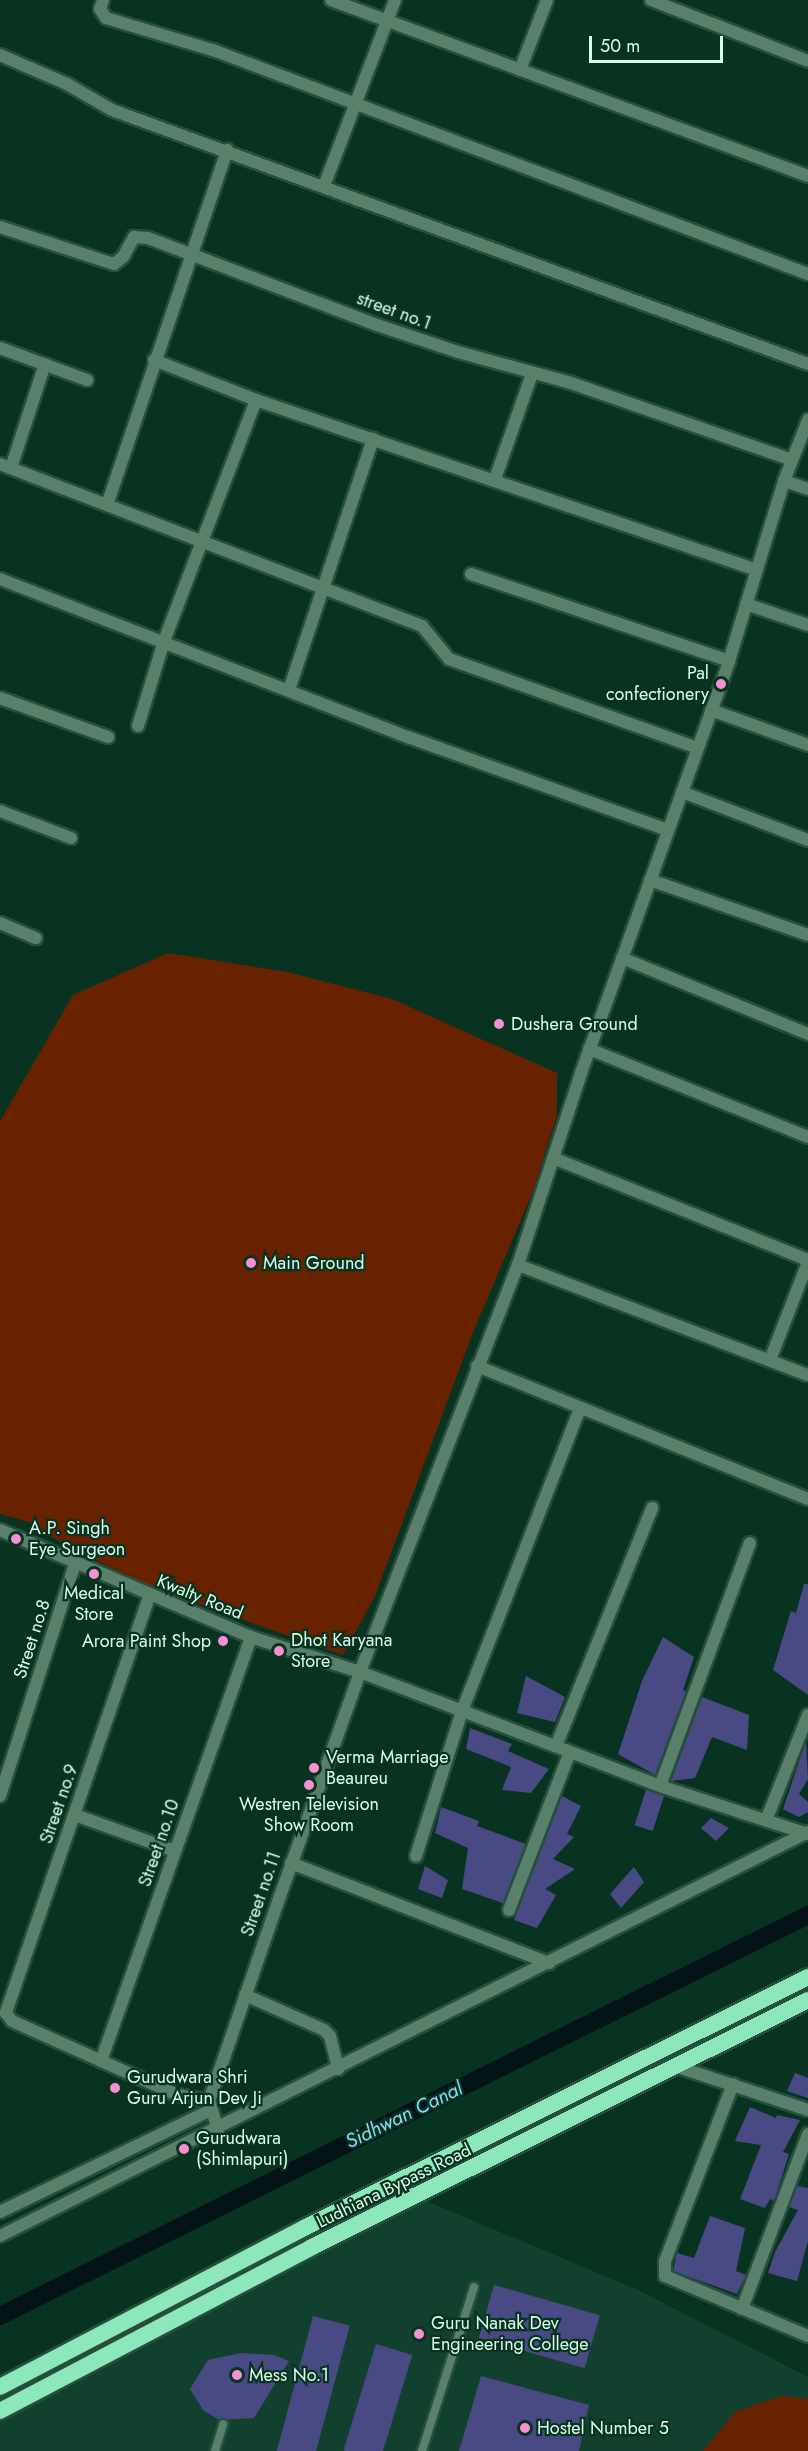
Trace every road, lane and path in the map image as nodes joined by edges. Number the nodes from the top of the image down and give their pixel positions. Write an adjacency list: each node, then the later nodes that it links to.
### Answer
1 (103, 0): 10 (street)
2 (331, 0): 6 (street)
3 (395, 0): 6 (street)
4 (547, 0): 9 (street)
5 (651, 0): 8 (street)
6 (387, 22): 9 (street); 10 (street)
7 (0, 55): 11 (street)
8 (808, 61)
9 (520, 70): 12 (street)
10 (356, 104): 13 (street); 16 (street)
11 (227, 150): 13 (street); 15 (street)
12 (808, 176)
13 (324, 186): 20 (street)
14 (0, 227): 15 (street, street no.1)
15 (192, 254): 18 (street); 21 (street, street no.1)
16 (808, 274)
17 (0, 348): 19 (street)
18 (154, 360): 23 (street); 31 (street)
19 (45, 364): 22 (street); 27 (street)
20 (808, 364)
21 (532, 374): 26 (street, street no.1); 28 (street)
22 (87, 380)
23 (256, 400): 25 (street); 32 (street)
24 (808, 420): 26 (street, Street no.11)
25 (374, 439): 28 (street); 36 (street)
26 (792, 460): 29 (street, Street no.11)
27 (6, 466): 31 (street)
28 (495, 479): 33 (street)
29 (784, 481): 30 (street); 33 (street, Street no.11)
30 (808, 489)
31 (107, 505): 32 (street)
32 (202, 541): 36 (street); 39 (street)
33 (757, 570): 37 (street, Street no.11)
34 (471, 574): 40 (street)
35 (0, 579): 39 (street)
36 (326, 587): 41 (street); 47 (street)
37 (746, 604): 38 (street); 40 (street, Street no.11)
38 (808, 625)
39 (164, 641): 41 (street); 44 (street)
40 (729, 661): 43 (street, Street no.11)
41 (289, 690): 50 (street)
42 (0, 698): 45 (street)
43 (711, 710): 46 (street); 47 (street, Street no.11)
44 (138, 726)
45 (108, 737)
46 (808, 745)
47 (697, 748): 48 (street, Street no.11)
48 (682, 792): 50 (street, Street no.11); 52 (street)
49 (0, 811): 51 (street)
50 (668, 830): 53 (street, Street no.11)
51 (71, 838)
52 (808, 840)
53 (650, 880): 55 (street); 57 (street, Street no.11)
54 (0, 923): 56 (street)
55 (808, 935)
56 (36, 938)
57 (622, 958): 58 (street); 59 (street, Street no.11)
58 (808, 1034)
59 (589, 1049): 60 (street); 61 (street, Street no.11)
60 (808, 1137)
61 (553, 1158): 62 (street); 63 (street, Street no.11)
62 (808, 1261): 64 (street)
63 (518, 1265): 64 (street); 65 (street, Street no.11)
64 (770, 1360): 66 (street)
65 (477, 1366): 67 (street); 75 (street, Street no.11)
66 (808, 1375)
67 (580, 1408): 68 (street); 76 (street)
68 (808, 1499)
69 (652, 1508): 78 (street)
70 (0, 1530): 72 (street, Kwalty Road)
71 (750, 1543): 80 (street)
72 (76, 1561): 73 (street, Kwalty Road); 81 (street, Street no.8)
73 (149, 1597): 74 (street, Kwalty Road); 82 (street, Street no.9)
74 (251, 1637): 75 (street, Kwalty Road); 85 (street, Street no.10)
75 (360, 1672): 76 (street, Kwalty Road); 87 (street, Street no.11)
76 (462, 1711): 78 (street, Kwalty Road); 86 (street)
77 (808, 1715): 83 (street)
78 (556, 1746): 79 (street, Kwalty Road)
79 (570, 1752): 80 (street, Kwalty Road); 88 (street)
80 (660, 1786): 83 (street, Kwalty Road)
81 (0, 1796)
82 (75, 1815): 85 (street); 93 (street, Street no.9)
83 (767, 1818): 84 (street, Kwalty Road)
84 (807, 1833): 89 (street)
85 (175, 1851): 93 (street, Street no.10)
86 (416, 1856)
87 (291, 1863): 89 (street); 91 (street, Street no.11)
88 (509, 1910)
89 (549, 1963): 95 (street)
90 (808, 1977): 106 (highway, Ludhiana Bypass Road)
91 (245, 1995): 95 (street); 97 (street, Street no.11)
92 (808, 2000): 94 (highway, Ludhiana Bypass Road)
93 (101, 2061): 97 (street)
94 (678, 2067): 96 (street); 107 (highway, Ludhiana Bypass Road)
95 (338, 2069): 99 (street)
96 (733, 2084): 98 (street); 104 (street)
97 (210, 2105): 99 (street); 101 (street)
98 (808, 2110)
99 (218, 2130): 102 (street)
100 (808, 2134): 104 (street)
101 (0, 2212)
102 (0, 2236)
103 (474, 2287): 110 (lane)
104 (742, 2309): 105 (street)
105 (808, 2336)
106 (0, 2387)
107 (0, 2411)
108 (223, 2424): 109 (lane)
109 (215, 2451)
110 (422, 2451)

